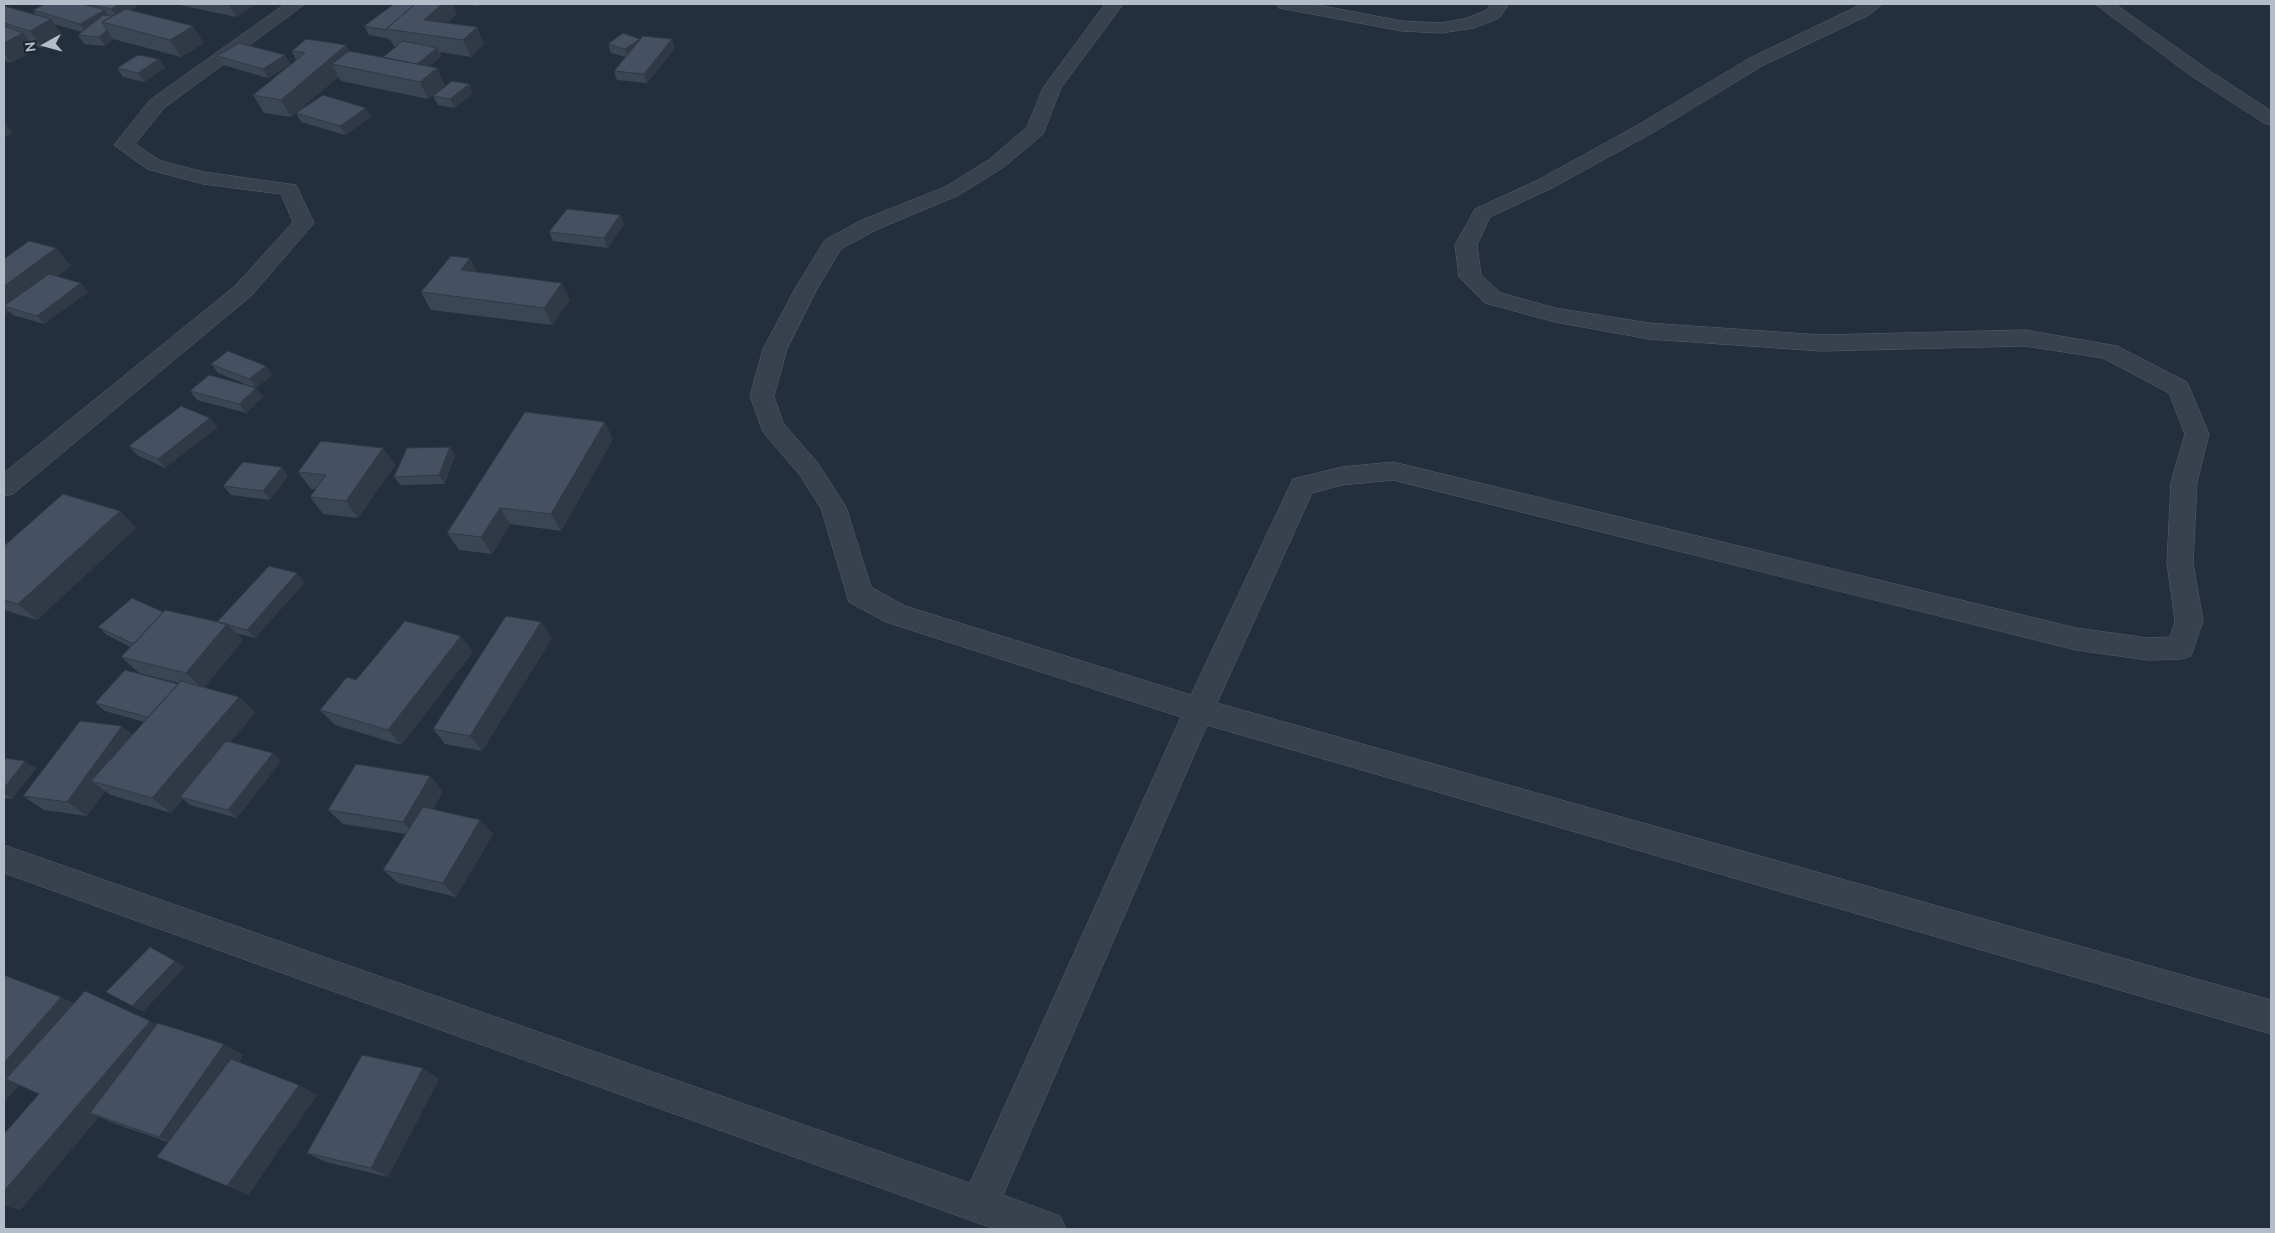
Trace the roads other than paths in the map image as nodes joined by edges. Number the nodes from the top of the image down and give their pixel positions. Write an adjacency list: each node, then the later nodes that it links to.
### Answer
1 (296, 4): 8 (street)
2 (1114, 4): 9 (street)
3 (1285, 4): 4 (street)
4 (1500, 4)
5 (1874, 4): 9 (street)
6 (2104, 4): 7 (street)
7 (2271, 119)
8 (4, 487)
9 (1198, 710): 11 (street); 12 (street)
10 (4, 859): 12 (street)
11 (2271, 1017)
12 (979, 1206): 13 (street)
13 (1047, 1229)

